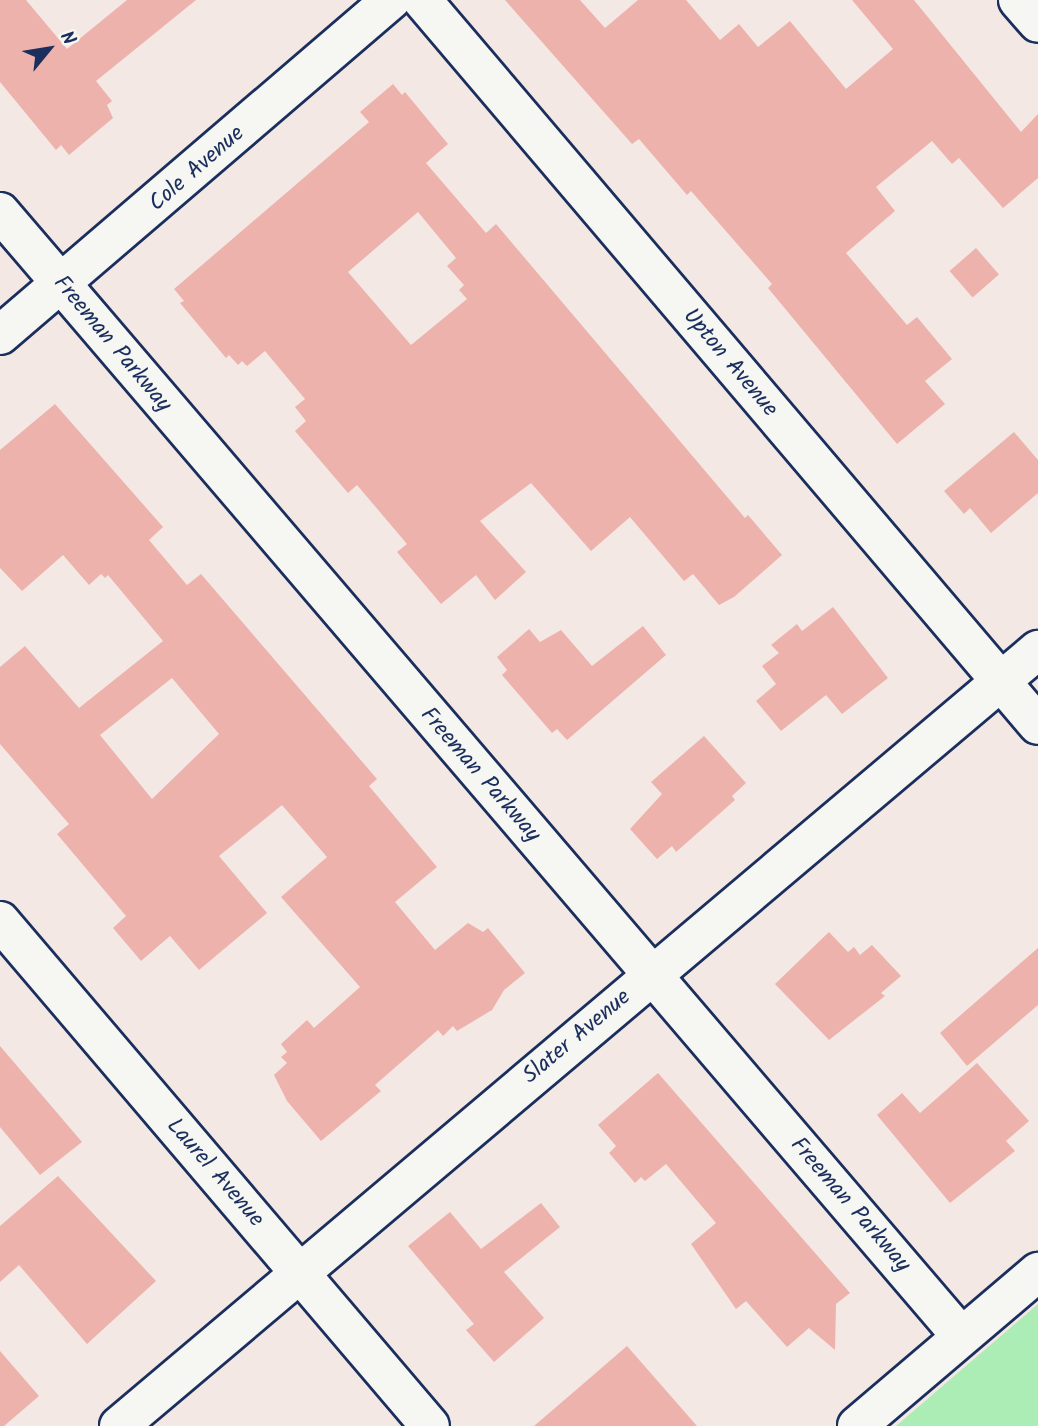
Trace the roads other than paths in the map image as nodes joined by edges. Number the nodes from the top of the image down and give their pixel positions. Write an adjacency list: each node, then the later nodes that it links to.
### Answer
1 (391, 0): 6 (street, Cole Avenue)
2 (422, 0): 9 (street, Upton Avenue)
3 (1018, 0): 4 (street)
4 (1038, 23)
5 (0, 212): 6 (street, Freeman Parkway)
6 (62, 285): 7 (street, Cole Avenue); 12 (street, Freeman Parkway)
7 (0, 335)
8 (1038, 650): 9 (street, Slater Avenue)
9 (1002, 682): 10 (street, Upton Avenue); 12 (street, Slater Avenue)
10 (1038, 725)
11 (4, 932): 13 (street, Laurel Avenue)
12 (652, 974): 13 (street, Slater Avenue); 15 (street, Freeman Parkway)
13 (300, 1272): 16 (street, Slater Avenue); 17 (street, Laurel Avenue)
14 (1038, 1272): 15 (street)
15 (961, 1336): 18 (street)
16 (119, 1426)
17 (430, 1426)
18 (857, 1426)

